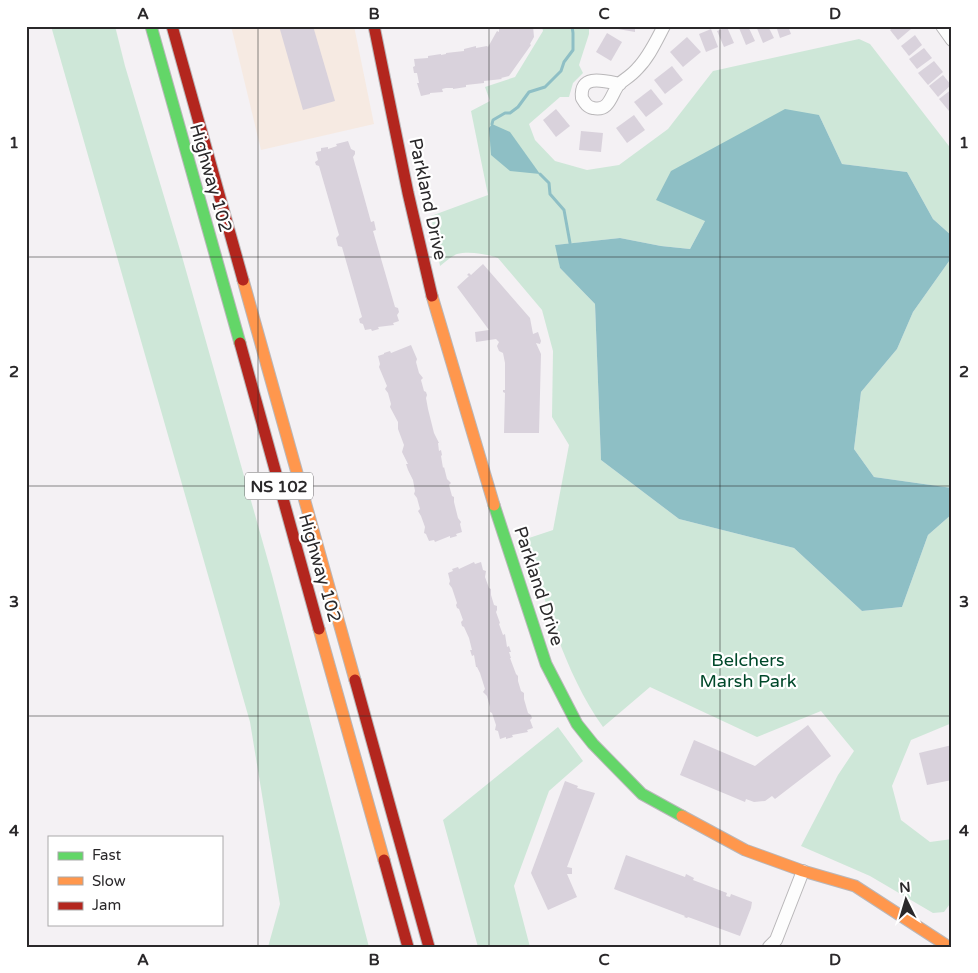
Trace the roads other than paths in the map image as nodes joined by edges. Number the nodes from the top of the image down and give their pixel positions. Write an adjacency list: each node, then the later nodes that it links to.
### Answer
1 (151, 26): 10 (main road, Highway 102 / NS 102)
2 (172, 26): 11 (main road, Highway 102 / NS 102)
3 (374, 26): 8 (main road, Parkland Drive)
4 (664, 26): 7 (street)
5 (942, 26): 6 (street)
6 (952, 40)
7 (620, 84)
8 (803, 871): 9 (main road, Parkland Drive); 12 (street)
9 (949, 943)
10 (408, 947)
11 (429, 947)
12 (768, 947)

